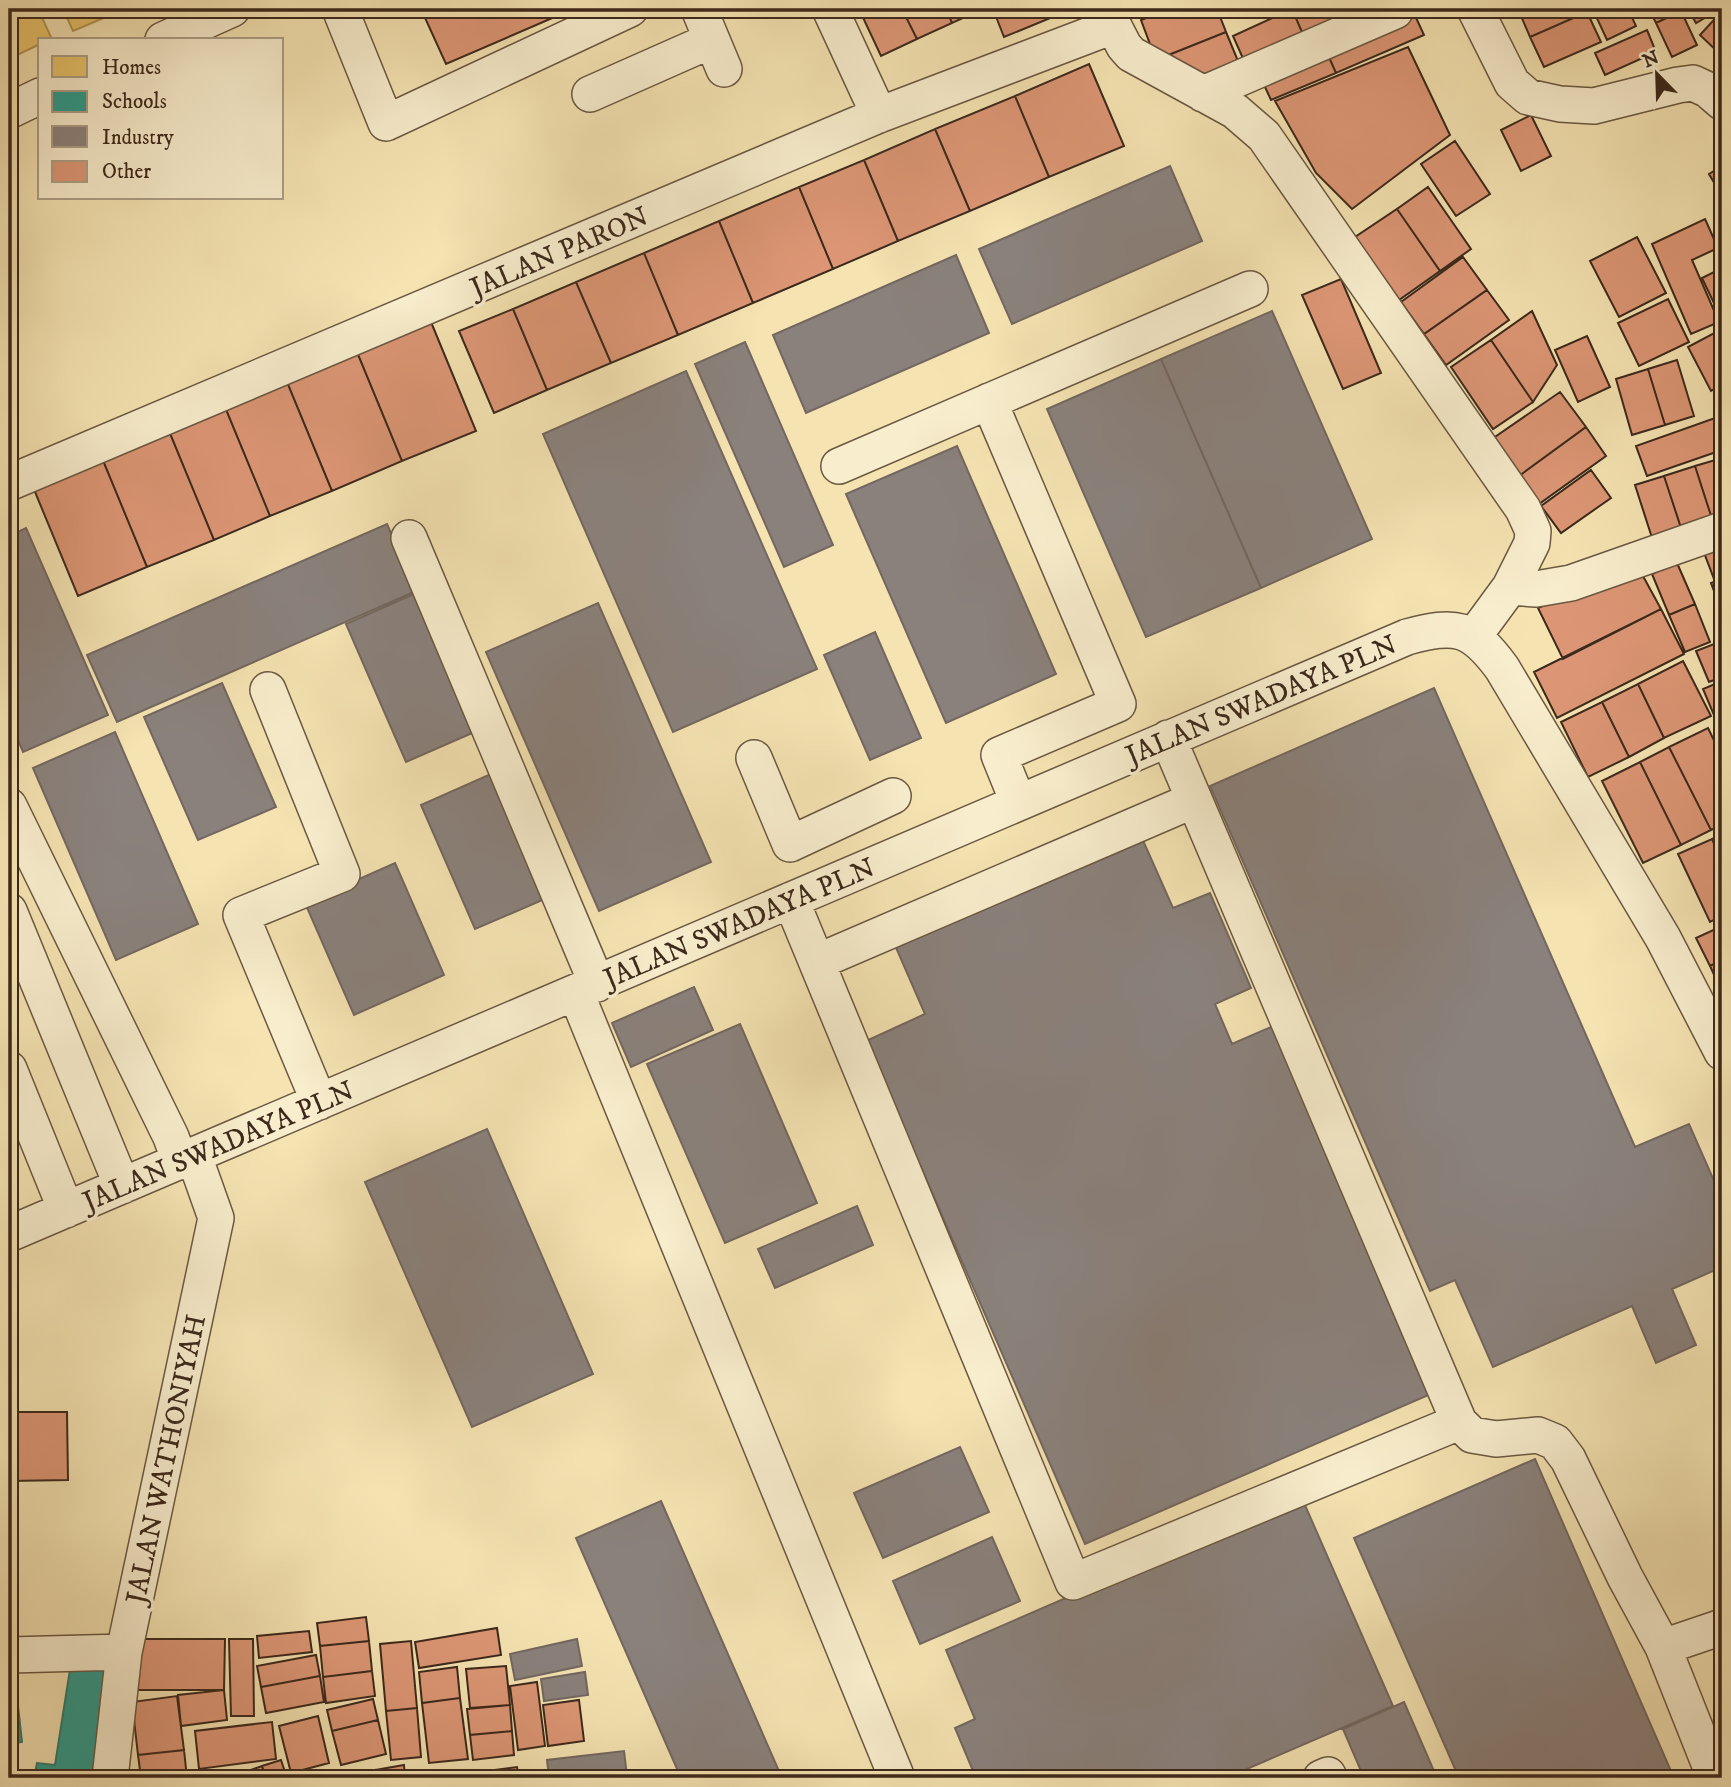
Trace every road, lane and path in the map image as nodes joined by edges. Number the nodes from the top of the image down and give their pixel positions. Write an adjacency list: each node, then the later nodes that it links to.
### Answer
1 (232, 9): 8 (street)
2 (340, 9): 3 (street)
3 (631, 9)
4 (830, 9): 15 (street)
5 (1475, 9): 13 (street)
6 (1395, 11): 11 (street)
7 (1109, 17): 11 (street); 15 (street, JALAN PARON)
8 (167, 38)
9 (712, 39): 10 (street)
10 (590, 94)
11 (1203, 94): 22 (street)
12 (38, 97): 14 (street)
13 (1722, 102)
14 (9, 111)
15 (879, 115): 19 (street, JALAN PARON)
16 (1250, 289): 17 (street)
17 (989, 401): 18 (street); 29 (street)
18 (839, 466)
19 (9, 483)
20 (1722, 530): 22 (street)
21 (409, 538): 35 (street)
22 (1510, 587): 23 (street)
23 (1474, 635): 25 (street, JALAN SWADAYA PLN); 36 (street)
24 (268, 690): 38 (street)
25 (1168, 738): 28 (street); 29 (street, JALAN SWADAYA PLN)
26 (754, 758): 31 (street)
27 (893, 796): 31 (street)
28 (1194, 800): 34 (street); 43 (street)
29 (1018, 802): 32 (street, JALAN SWADAYA PLN)
30 (9, 806): 39 (street, JALAN WATHONIYAH)
31 (790, 844): 32 (street)
32 (800, 896): 34 (street); 35 (street, JALAN SWADAYA PLN)
33 (9, 911): 40 (street)
34 (817, 962): 43 (street)
35 (586, 988): 38 (street, JALAN SWADAYA PLN); 49 (street)
36 (1722, 1052)
37 (9, 1069): 41 (street)
38 (318, 1102): 39 (street, JALAN SWADAYA PLN)
39 (187, 1159): 40 (street, JALAN SWADAYA PLN); 46 (street, JALAN WATHONIYAH)
40 (122, 1186): 41 (street, JALAN SWADAYA PLN)
41 (66, 1210): 42 (street, JALAN SWADAYA PLN)
42 (9, 1234)
43 (1459, 1422): 45 (street)
44 (1722, 1627): 45 (street)
45 (1663, 1647): 50 (street)
46 (124, 1652): 47 (street); 48 (street, JALAN WATHONIYAH)
47 (9, 1655)
48 (110, 1778)
49 (897, 1778)
50 (1715, 1778)

